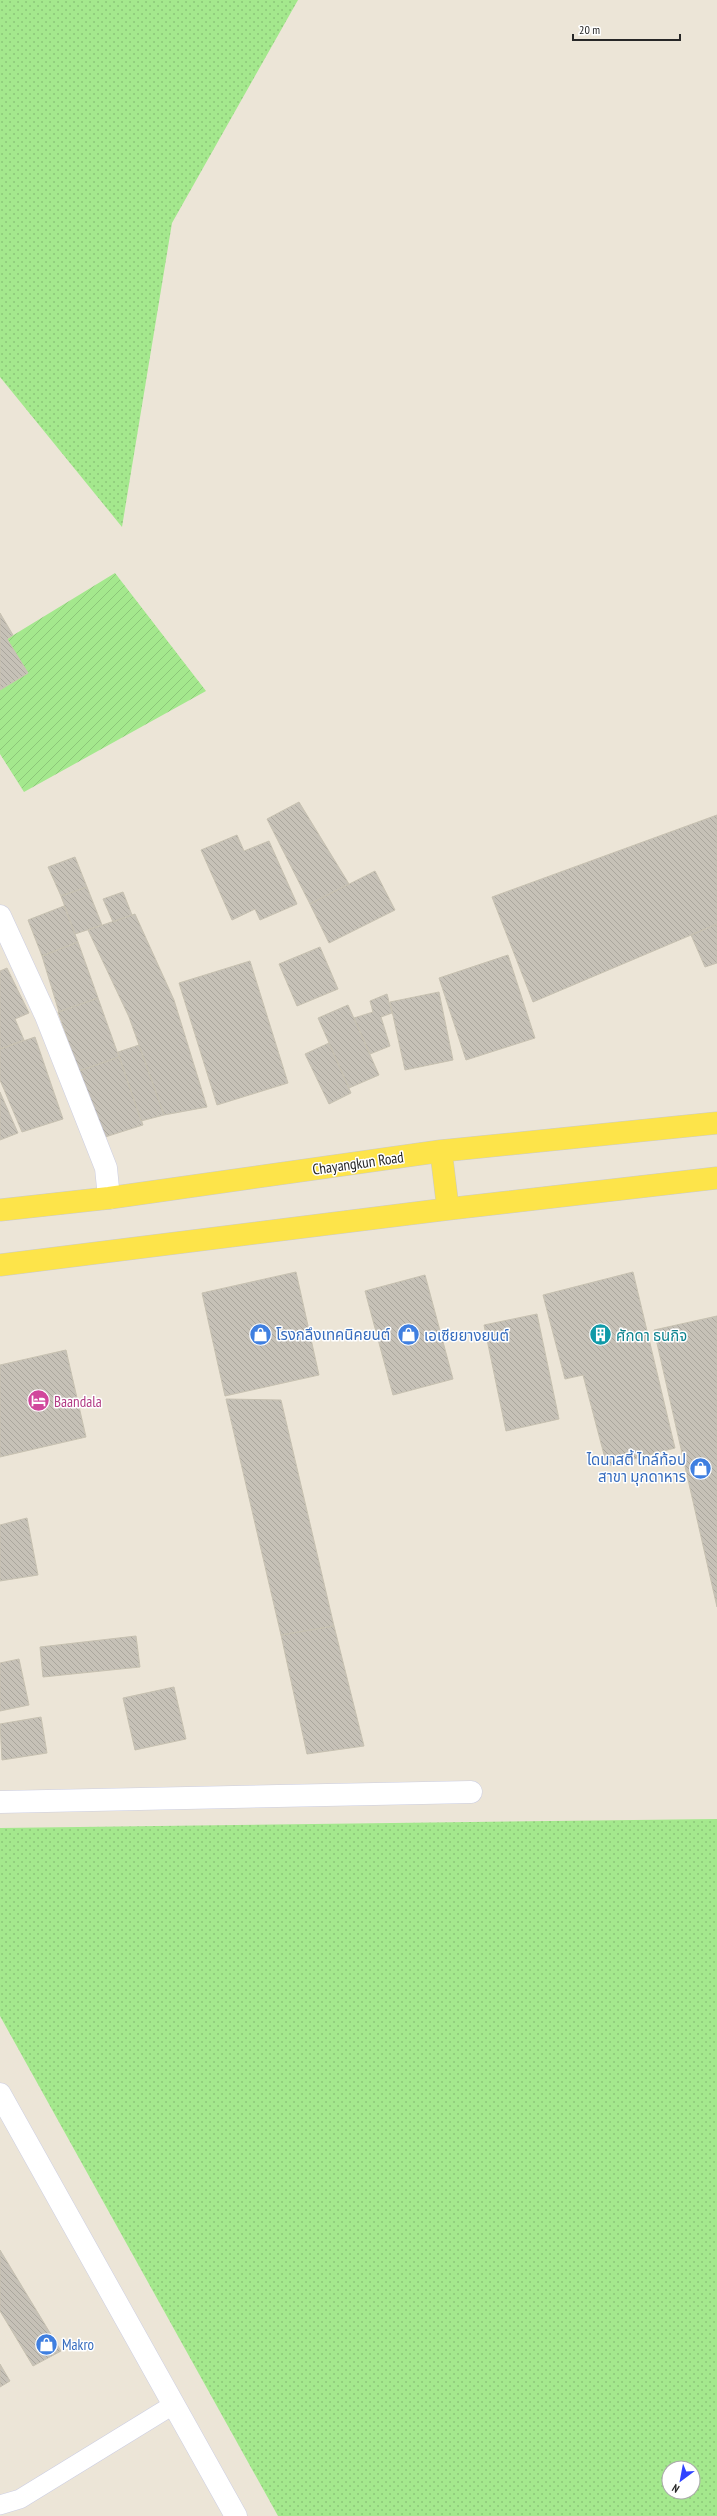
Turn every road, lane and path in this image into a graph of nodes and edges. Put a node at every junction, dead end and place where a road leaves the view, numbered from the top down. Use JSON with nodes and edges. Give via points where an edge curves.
{"nodes":[{"id":1,"x":0,"y":916,"type":"edge"},
{"id":2,"x":717,"y":1123,"type":"edge"},
{"id":3,"x":441,"y":1151,"type":"junction"},
{"id":4,"x":717,"y":1178,"type":"edge"},
{"id":5,"x":109,"y":1198,"type":"junction"},
{"id":6,"x":448,"y":1209,"type":"junction"},
{"id":7,"x":0,"y":1210,"type":"edge"},
{"id":8,"x":0,"y":1265,"type":"edge"},
{"id":9,"x":471,"y":1792,"type":"dead end"},
{"id":10,"x":0,"y":1802,"type":"edge"},
{"id":11,"x":0,"y":2094,"type":"edge"},
{"id":12,"x":173,"y":2405,"type":"junction"},
{"id":13,"x":0,"y":2504,"type":"edge"},
{"id":14,"x":236,"y":2516,"type":"edge"}],
"edges":[{"from":1,"to":5,"type":"street","via":[[46,1016],[106,1168]]},
{"from":2,"to":3,"type":"main road","name":"Chayangkun Road"},
{"from":3,"to":5,"type":"main road","name":"Chayangkun Road"},
{"from":3,"to":6,"type":"main road"},
{"from":4,"to":6,"type":"main road"},
{"from":5,"to":7,"type":"main road","name":"Chayangkun Road"},
{"from":6,"to":8,"type":"main road"},
{"from":9,"to":10,"type":"street"},
{"from":11,"to":12,"type":"street"},
{"from":12,"to":13,"type":"lane","via":[[20,2499]]},
{"from":12,"to":14,"type":"street"}]}
